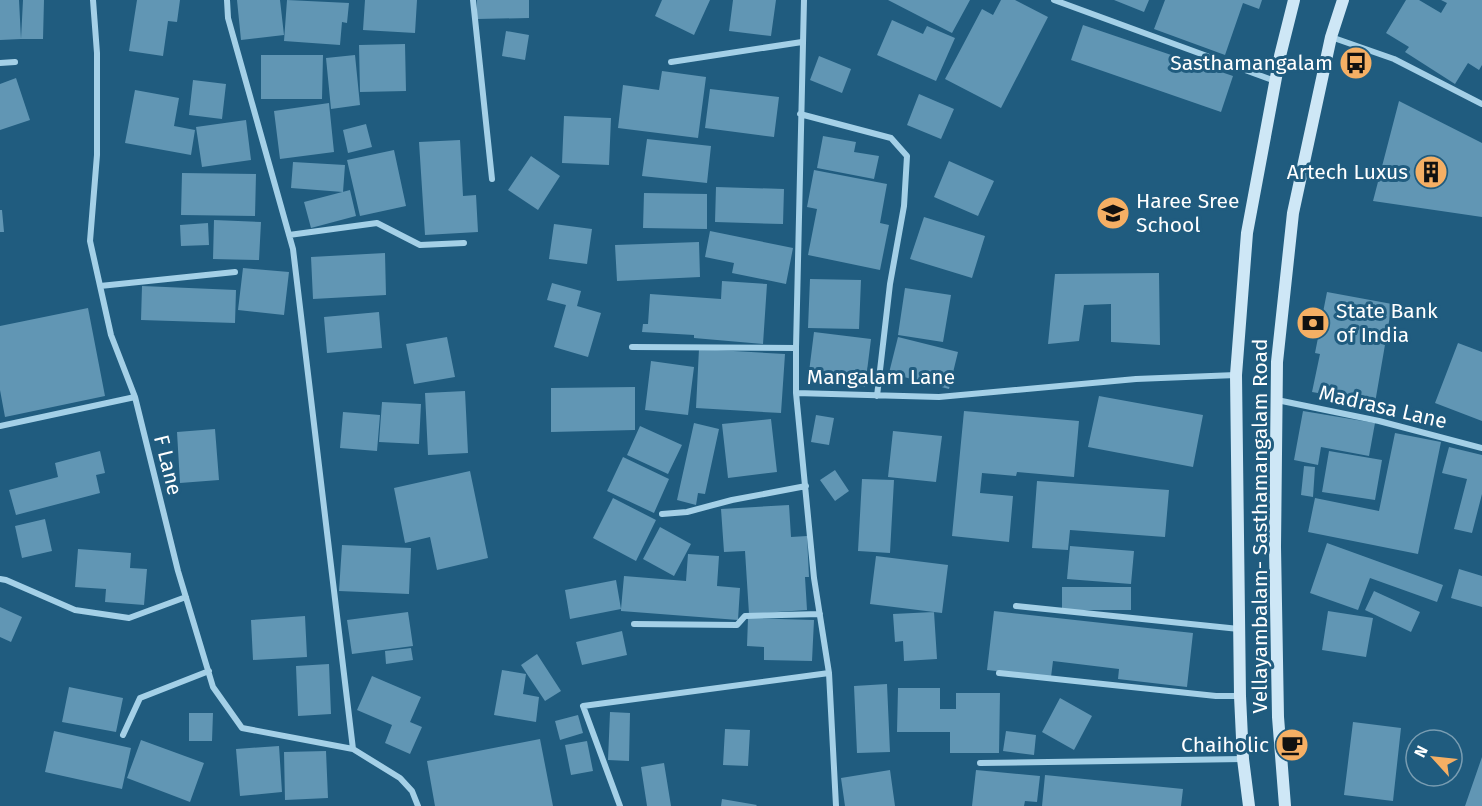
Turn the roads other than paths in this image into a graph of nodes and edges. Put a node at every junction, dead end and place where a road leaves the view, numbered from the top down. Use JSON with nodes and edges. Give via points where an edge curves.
{"nodes":[{"id":1,"x":93,"y":0,"type":"edge"},
{"id":2,"x":227,"y":0,"type":"edge"},
{"id":3,"x":473,"y":0,"type":"edge"},
{"id":4,"x":804,"y":0,"type":"edge"},
{"id":5,"x":1054,"y":0,"type":"edge"},
{"id":6,"x":1294,"y":0,"type":"edge"},
{"id":7,"x":1343,"y":0,"type":"edge"},
{"id":8,"x":1331,"y":37,"type":"junction"},
{"id":9,"x":802,"y":42,"type":"junction"},
{"id":10,"x":15,"y":62,"type":"dead end"},
{"id":11,"x":672,"y":62,"type":"dead end"},
{"id":12,"x":0,"y":63,"type":"edge"},
{"id":13,"x":1276,"y":82,"type":"junction"},
{"id":14,"x":1482,"y":105,"type":"edge"},
{"id":15,"x":800,"y":114,"type":"junction"},
{"id":16,"x":492,"y":179,"type":"dead end"},
{"id":17,"x":289,"y":235,"type":"junction"},
{"id":18,"x":464,"y":243,"type":"dead end"},
{"id":19,"x":235,"y":272,"type":"dead end"},
{"id":20,"x":100,"y":286,"type":"junction"},
{"id":21,"x":632,"y":347,"type":"dead end"},
{"id":22,"x":796,"y":348,"type":"junction"},
{"id":23,"x":1236,"y":375,"type":"junction"},
{"id":24,"x":796,"y":393,"type":"junction"},
{"id":25,"x":877,"y":396,"type":"junction"},
{"id":26,"x":135,"y":397,"type":"junction"},
{"id":27,"x":1277,"y":400,"type":"junction"},
{"id":28,"x":0,"y":426,"type":"edge"},
{"id":29,"x":1482,"y":448,"type":"edge"},
{"id":30,"x":806,"y":486,"type":"junction"},
{"id":31,"x":662,"y":514,"type":"dead end"},
{"id":32,"x":0,"y":579,"type":"edge"},
{"id":33,"x":186,"y":597,"type":"junction"},
{"id":34,"x":1016,"y":606,"type":"dead end"},
{"id":35,"x":820,"y":614,"type":"junction"},
{"id":36,"x":634,"y":624,"type":"dead end"},
{"id":37,"x":1239,"y":629,"type":"junction"},
{"id":38,"x":209,"y":671,"type":"junction"},
{"id":39,"x":829,"y":673,"type":"junction"},
{"id":40,"x":999,"y":674,"type":"dead end"},
{"id":41,"x":1240,"y":696,"type":"junction"},
{"id":42,"x":123,"y":735,"type":"dead end"},
{"id":43,"x":353,"y":749,"type":"junction"},
{"id":44,"x":1242,"y":759,"type":"junction"},
{"id":45,"x":980,"y":763,"type":"dead end"},
{"id":46,"x":418,"y":806,"type":"edge"},
{"id":47,"x":620,"y":806,"type":"edge"},
{"id":48,"x":836,"y":806,"type":"edge"},
{"id":49,"x":1249,"y":806,"type":"edge"},
{"id":50,"x":1285,"y":806,"type":"edge"}],
"edges":[{"from":1,"to":20,"type":"street","name":"F Lane","via":[[97,155],[90,241]]},
{"from":2,"to":17,"type":"street","via":[[228,18]]},
{"from":3,"to":16,"type":"street"},
{"from":4,"to":9,"type":"street"},
{"from":5,"to":13,"type":"street"},
{"from":6,"to":13,"type":"main road","name":"Vellayambalam- Sasthamangalam Road"},
{"from":7,"to":8,"type":"main road","name":"Vellayambalam- Sasthamangalam Road"},
{"from":8,"to":14,"type":"street","via":[[1394,59]]},
{"from":8,"to":27,"type":"main road","name":"Vellayambalam- Sasthamangalam Road","via":[[1293,213],[1277,362]]},
{"from":9,"to":11,"type":"street"},
{"from":9,"to":15,"type":"street"},
{"from":10,"to":12,"type":"street"},
{"from":13,"to":23,"type":"main road","name":"Vellayambalam- Sasthamangalam Road","via":[[1247,233]]},
{"from":15,"to":22,"type":"street"},
{"from":15,"to":25,"type":"street","via":[[891,138],[907,156],[904,206]]},
{"from":17,"to":18,"type":"street","via":[[377,223],[420,245]]},
{"from":17,"to":43,"type":"street"},
{"from":19,"to":20,"type":"street"},
{"from":20,"to":26,"type":"street","name":"F Lane","via":[[111,335]]},
{"from":21,"to":22,"type":"street"},
{"from":22,"to":24,"type":"street"},
{"from":23,"to":25,"type":"street","name":"Mangalam Lane","via":[[1136,379],[939,397]]},
{"from":23,"to":37,"type":"main road","name":"Vellayambalam- Sasthamangalam Road"},
{"from":24,"to":25,"type":"street","name":"Mangalam Lane"},
{"from":24,"to":30,"type":"street","name":"Mangalam Lane"},
{"from":26,"to":28,"type":"street"},
{"from":26,"to":33,"type":"street","name":"F Lane"},
{"from":27,"to":29,"type":"street","name":"Madrasa Lane"},
{"from":27,"to":50,"type":"main road","name":"Vellayambalam- Sasthamangalam Road","via":[[1278,717]]},
{"from":30,"to":31,"type":"street"},
{"from":30,"to":35,"type":"street","name":"Mangalam Lane"},
{"from":32,"to":33,"type":"street","via":[[75,610],[129,618]]},
{"from":33,"to":38,"type":"street","name":"F Lane"},
{"from":34,"to":37,"type":"street"},
{"from":35,"to":36,"type":"street","via":[[745,616],[736,626]]},
{"from":35,"to":39,"type":"street","name":"Mangalam Lane"},
{"from":37,"to":41,"type":"main road","name":"Vellayambalam- Sasthamangalam Road"},
{"from":38,"to":42,"type":"street","via":[[140,698]]},
{"from":38,"to":43,"type":"street","name":"F Lane","via":[[213,687],[242,728]]},
{"from":39,"to":47,"type":"street","via":[[583,706]]},
{"from":39,"to":48,"type":"street","name":"Mangalam Lane"},
{"from":40,"to":41,"type":"street"},
{"from":41,"to":44,"type":"main road","name":"Vellayambalam- Sasthamangalam Road"},
{"from":43,"to":46,"type":"street","name":"F Lane","via":[[399,778],[412,791]]},
{"from":44,"to":45,"type":"street"},
{"from":44,"to":49,"type":"main road","name":"Vellayambalam- Sasthamangalam Road"}]}
